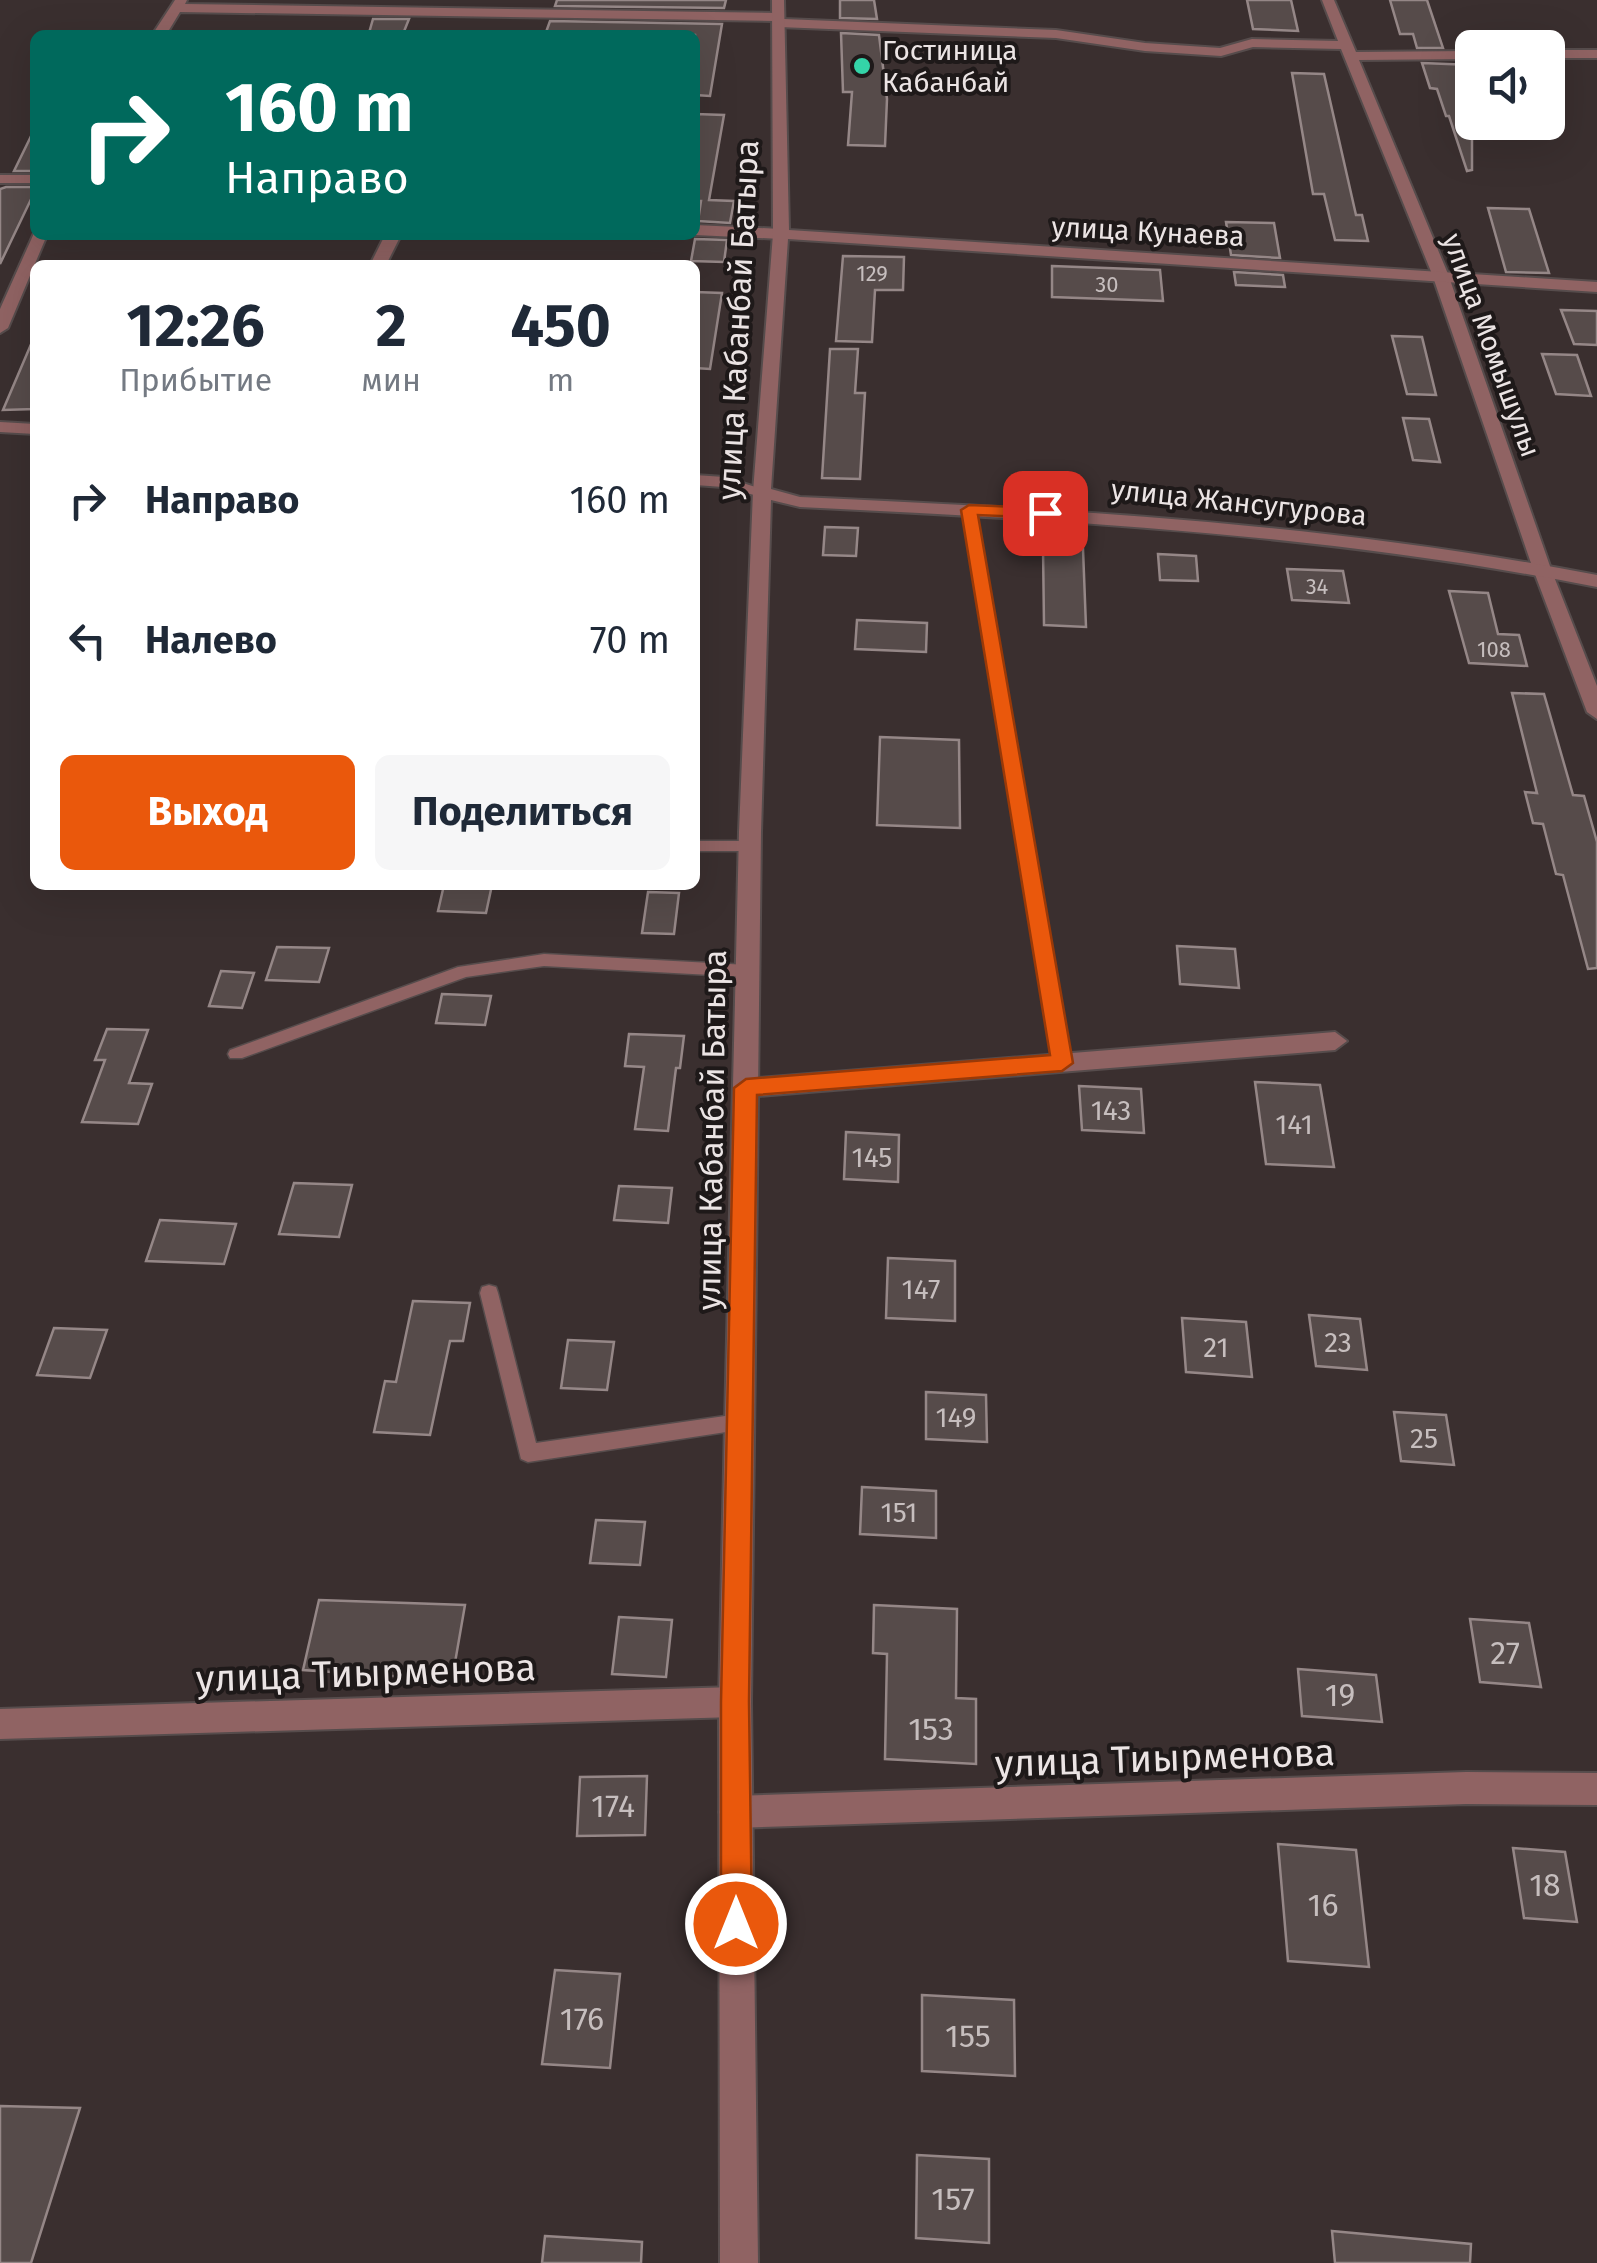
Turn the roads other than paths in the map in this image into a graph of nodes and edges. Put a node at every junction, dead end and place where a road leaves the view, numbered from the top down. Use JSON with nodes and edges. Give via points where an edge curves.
{"nodes":[{"id":1,"x":1328,"y":0,"type":"edge"},
{"id":2,"x":179,"y":4,"type":"edge"},
{"id":3,"x":779,"y":13,"type":"edge"},
{"id":4,"x":162,"y":30,"type":"edge"},
{"id":5,"x":1348,"y":50,"type":"junction"},
{"id":6,"x":1455,"y":54,"type":"edge"},
{"id":7,"x":1565,"y":54,"type":"edge"},
{"id":8,"x":1597,"y":54,"type":"edge"},
{"id":9,"x":30,"y":178,"type":"edge"},
{"id":10,"x":0,"y":179,"type":"edge"},
{"id":11,"x":700,"y":230,"type":"edge"},
{"id":12,"x":781,"y":234,"type":"junction"},
{"id":13,"x":37,"y":240,"type":"edge"},
{"id":14,"x":1440,"y":274,"type":"junction"},
{"id":15,"x":1597,"y":287,"type":"edge"},
{"id":16,"x":0,"y":328,"type":"edge"},
{"id":17,"x":0,"y":427,"type":"edge"},
{"id":18,"x":30,"y":429,"type":"edge"},
{"id":19,"x":700,"y":480,"type":"edge"},
{"id":20,"x":762,"y":492,"type":"junction"},
{"id":21,"x":969,"y":510,"type":"junction"},
{"id":22,"x":1542,"y":569,"type":"junction"},
{"id":23,"x":1597,"y":581,"type":"edge"},
{"id":24,"x":1597,"y":712,"type":"edge"},
{"id":25,"x":700,"y":846,"type":"edge"},
{"id":26,"x":750,"y":846,"type":"junction"},
{"id":27,"x":748,"y":970,"type":"junction"},
{"id":28,"x":1335,"y":1041,"type":"dead end"},
{"id":29,"x":236,"y":1054,"type":"dead end"},
{"id":30,"x":1062,"y":1063,"type":"junction"},
{"id":31,"x":746,"y":1088,"type":"junction"},
{"id":32,"x":489,"y":1293,"type":"dead end"},
{"id":33,"x":740,"y":1422,"type":"junction"},
{"id":34,"x":735,"y":1702,"type":"junction"},
{"id":35,"x":0,"y":1724,"type":"edge"},
{"id":36,"x":1597,"y":1789,"type":"edge"},
{"id":37,"x":735,"y":1812,"type":"junction"},
{"id":38,"x":739,"y":2263,"type":"edge"}],
"edges":[{"from":1,"to":5,"type":"street","name":"улица Момышулы"},
{"from":2,"to":3,"type":"street","via":[[543,19]]},
{"from":2,"to":4,"type":"street"},
{"from":3,"to":5,"type":"street","via":[[1221,52],[1252,43]]},
{"from":3,"to":12,"type":"street","name":"улица Кабанбай Батыра"},
{"from":5,"to":6,"type":"street"},
{"from":5,"to":14,"type":"street","name":"улица Момышулы"},
{"from":7,"to":8,"type":"street"},
{"from":9,"to":10,"type":"street"},
{"from":11,"to":12,"type":"street","name":"улица Кунаева"},
{"from":12,"to":14,"type":"street","name":"улица Кунаева"},
{"from":12,"to":20,"type":"street","name":"улица Кабанбай Батыра"},
{"from":13,"to":16,"type":"street"},
{"from":14,"to":15,"type":"street","name":"улица Кунаева"},
{"from":14,"to":22,"type":"street","name":"улица Момышулы"},
{"from":17,"to":18,"type":"street"},
{"from":19,"to":20,"type":"street","name":"улица Жансугурова"},
{"from":20,"to":21,"type":"street","name":"улица Жансугурова","via":[[800,502]]},
{"from":20,"to":26,"type":"street","name":"улица Кабанбай Батыра"},
{"from":21,"to":22,"type":"street","name":"улица Жансугурова","via":[[1120,516],[1442,550]]},
{"from":21,"to":30,"type":"lane"},
{"from":22,"to":23,"type":"street","name":"улица Жансугурова"},
{"from":22,"to":24,"type":"street","name":"улица Момышулы"},
{"from":25,"to":26,"type":"lane"},
{"from":26,"to":27,"type":"street","name":"улица Кабанбай Батыра"},
{"from":27,"to":29,"type":"lane","via":[[544,960],[464,971]]},
{"from":27,"to":31,"type":"street","name":"улица Кабанбай Батыра"},
{"from":28,"to":30,"type":"street"},
{"from":30,"to":31,"type":"street"},
{"from":31,"to":33,"type":"street","name":"улица Кабанбай Батыра"},
{"from":32,"to":33,"type":"lane","via":[[528,1453]]},
{"from":33,"to":34,"type":"street","name":"улица Кабанбай Батыра"},
{"from":34,"to":35,"type":"street","name":"улица Тиырменова"},
{"from":34,"to":37,"type":"street","name":"улица Кабанбай Батыра"},
{"from":36,"to":37,"type":"street","name":"улица Тиырменова","via":[[1446,1788]]},
{"from":37,"to":38,"type":"street","name":"улица Кабанбай Батыра"}]}
